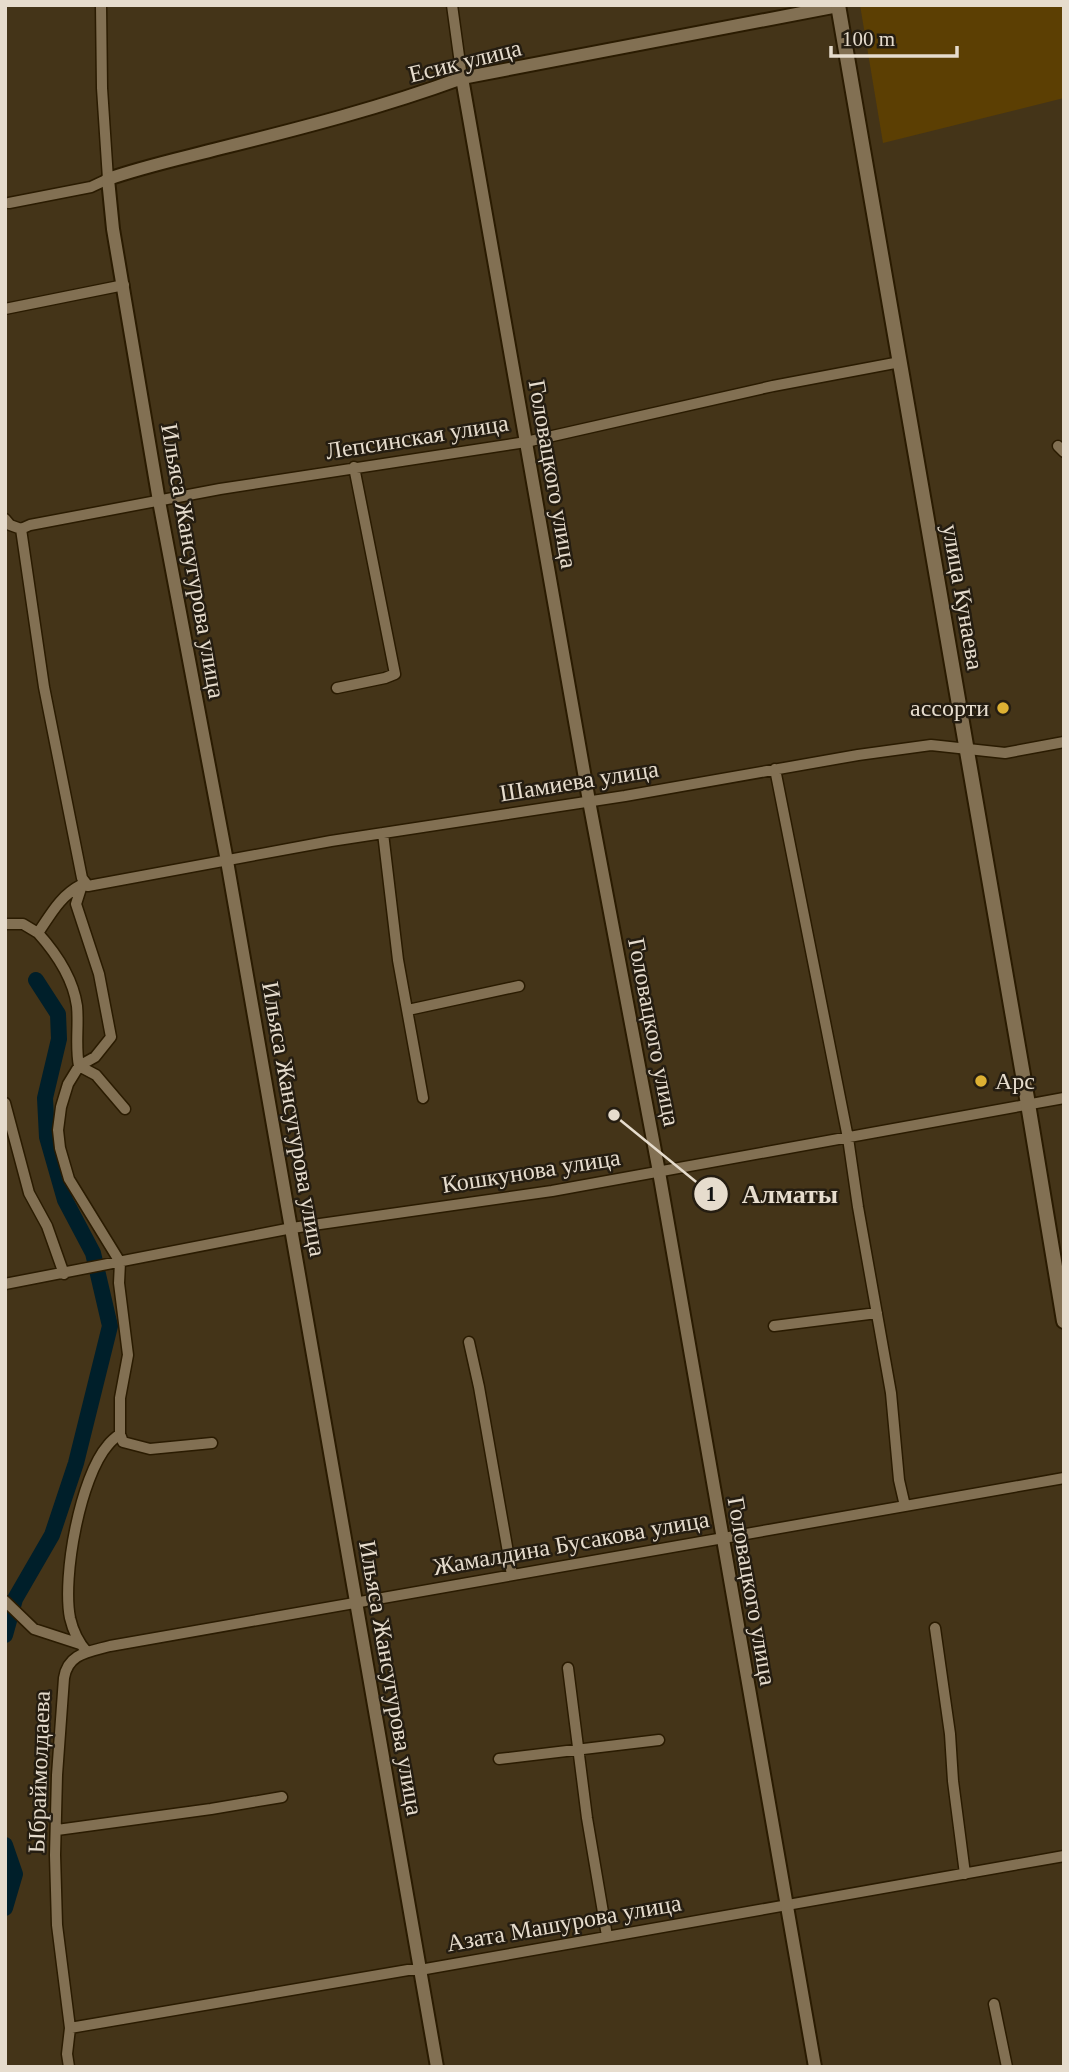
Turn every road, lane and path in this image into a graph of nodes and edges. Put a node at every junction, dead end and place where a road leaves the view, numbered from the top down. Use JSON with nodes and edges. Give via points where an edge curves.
{"nodes":[{"id":1,"x":101,"y":5,"type":"edge"},
{"id":2,"x":452,"y":5,"type":"edge"},
{"id":3,"x":838,"y":6,"type":"edge"},
{"id":4,"x":462,"y":78,"type":"junction"},
{"id":5,"x":108,"y":179,"type":"junction"},
{"id":6,"x":9,"y":203,"type":"dead end"},
{"id":7,"x":124,"y":285,"type":"junction"},
{"id":8,"x":5,"y":309,"type":"edge"},
{"id":9,"x":900,"y":362,"type":"junction"},
{"id":10,"x":526,"y":442,"type":"junction"},
{"id":11,"x":354,"y":467,"type":"junction"},
{"id":12,"x":159,"y":501,"type":"junction"},
{"id":13,"x":5,"y":519,"type":"edge"},
{"id":14,"x":22,"y":530,"type":"junction"},
{"id":15,"x":337,"y":688,"type":"dead end"},
{"id":16,"x":1064,"y":742,"type":"edge"},
{"id":17,"x":966,"y":749,"type":"junction"},
{"id":18,"x":775,"y":769,"type":"junction"},
{"id":19,"x":589,"y":801,"type":"junction"},
{"id":20,"x":383,"y":834,"type":"junction"},
{"id":21,"x":227,"y":861,"type":"junction"},
{"id":22,"x":85,"y":886,"type":"junction"},
{"id":23,"x":5,"y":924,"type":"edge"},
{"id":24,"x":38,"y":933,"type":"junction"},
{"id":25,"x":519,"y":986,"type":"dead end"},
{"id":26,"x":408,"y":1010,"type":"junction"},
{"id":27,"x":79,"y":1066,"type":"junction"},
{"id":28,"x":423,"y":1098,"type":"dead end"},
{"id":29,"x":1064,"y":1098,"type":"edge"},
{"id":30,"x":5,"y":1102,"type":"edge"},
{"id":31,"x":1028,"y":1104,"type":"junction"},
{"id":32,"x":125,"y":1109,"type":"dead end"},
{"id":33,"x":848,"y":1138,"type":"junction"},
{"id":34,"x":659,"y":1172,"type":"junction"},
{"id":35,"x":292,"y":1228,"type":"junction"},
{"id":36,"x":114,"y":1263,"type":"junction"},
{"id":37,"x":64,"y":1274,"type":"junction"},
{"id":38,"x":5,"y":1284,"type":"edge"},
{"id":39,"x":877,"y":1313,"type":"junction"},
{"id":40,"x":1064,"y":1321,"type":"edge"},
{"id":41,"x":774,"y":1325,"type":"dead end"},
{"id":42,"x":469,"y":1342,"type":"dead end"},
{"id":43,"x":120,"y":1434,"type":"junction"},
{"id":44,"x":212,"y":1443,"type":"dead end"},
{"id":45,"x":1064,"y":1478,"type":"edge"},
{"id":46,"x":905,"y":1506,"type":"junction"},
{"id":47,"x":721,"y":1537,"type":"junction"},
{"id":48,"x":512,"y":1575,"type":"junction"},
{"id":49,"x":5,"y":1601,"type":"edge"},
{"id":50,"x":356,"y":1604,"type":"junction"},
{"id":51,"x":935,"y":1628,"type":"dead end"},
{"id":52,"x":80,"y":1644,"type":"junction"},
{"id":53,"x":87,"y":1653,"type":"junction"},
{"id":54,"x":568,"y":1668,"type":"dead end"},
{"id":55,"x":659,"y":1740,"type":"dead end"},
{"id":56,"x":579,"y":1750,"type":"junction"},
{"id":57,"x":499,"y":1759,"type":"dead end"},
{"id":58,"x":282,"y":1797,"type":"dead end"},
{"id":59,"x":57,"y":1830,"type":"junction"},
{"id":60,"x":1064,"y":1856,"type":"edge"},
{"id":61,"x":965,"y":1874,"type":"junction"},
{"id":62,"x":786,"y":1905,"type":"junction"},
{"id":63,"x":607,"y":1936,"type":"junction"},
{"id":64,"x":420,"y":1970,"type":"junction"},
{"id":65,"x":994,"y":2004,"type":"dead end"},
{"id":66,"x":70,"y":2028,"type":"junction"},
{"id":67,"x":69,"y":2067,"type":"edge"},
{"id":68,"x":437,"y":2067,"type":"edge"},
{"id":69,"x":815,"y":2067,"type":"edge"},
{"id":70,"x":1007,"y":2067,"type":"edge"}],
"edges":[{"from":1,"to":5,"type":"street"},
{"from":2,"to":4,"type":"street","name":"Головацкого улица"},
{"from":3,"to":4,"type":"street","name":"Есик улица"},
{"from":3,"to":9,"type":"main road","name":"улица Кунаева"},
{"from":4,"to":5,"type":"street","name":"Есик улица","via":[[339,117]]},
{"from":4,"to":10,"type":"street","name":"Головацкого улица"},
{"from":5,"to":6,"type":"street","via":[[91,187]]},
{"from":5,"to":7,"type":"street","name":"Ильяса Жансугурова улица"},
{"from":7,"to":8,"type":"street"},
{"from":7,"to":12,"type":"street","name":"Ильяса Жансугурова улица"},
{"from":9,"to":10,"type":"street","name":"Лепсинская улица"},
{"from":9,"to":17,"type":"main road","name":"улица Кунаева"},
{"from":10,"to":11,"type":"street","name":"Лепсинская улица"},
{"from":10,"to":19,"type":"street","name":"Головацкого улица"},
{"from":11,"to":12,"type":"street","name":"Лепсинская улица"},
{"from":11,"to":15,"type":"street","via":[[395,674]]},
{"from":12,"to":14,"type":"street","name":"Лепсинская улица"},
{"from":12,"to":21,"type":"street","name":"Ильяса Жансугурова улица"},
{"from":13,"to":14,"type":"street"},
{"from":14,"to":22,"type":"street","via":[[55,748]]},
{"from":16,"to":17,"type":"street","name":"Шамиева улица","via":[[1005,753]]},
{"from":17,"to":18,"type":"street","name":"Шамиева улица","via":[[913,747]]},
{"from":17,"to":31,"type":"main road","name":"улица Кунаева"},
{"from":18,"to":19,"type":"street","name":"Шамиева улица"},
{"from":18,"to":33,"type":"street"},
{"from":19,"to":20,"type":"street","name":"Шамиева улица"},
{"from":19,"to":34,"type":"street","name":"Головацкого улица"},
{"from":20,"to":21,"type":"street","name":"Шамиева улица"},
{"from":20,"to":26,"type":"street"},
{"from":21,"to":22,"type":"street","name":"Шамиева улица"},
{"from":21,"to":35,"type":"street","name":"Ильяса Жансугурова улица"},
{"from":22,"to":24,"type":"street","via":[[69,892]]},
{"from":22,"to":27,"type":"street","via":[[76,904],[99,974],[111,1037],[95,1057]]},
{"from":23,"to":24,"type":"street","via":[[23,924]]},
{"from":24,"to":27,"type":"street","via":[[57,954],[77,1005]]},
{"from":25,"to":26,"type":"street"},
{"from":26,"to":28,"type":"street"},
{"from":27,"to":32,"type":"street","via":[[96,1075]]},
{"from":27,"to":36,"type":"street","via":[[61,1107],[60,1148],[69,1179]]},
{"from":29,"to":31,"type":"street","name":"Кошкунова улица"},
{"from":30,"to":37,"type":"street","via":[[29,1192]]},
{"from":31,"to":33,"type":"street","name":"Кошкунова улица"},
{"from":31,"to":40,"type":"main road","name":"улица Кунаева"},
{"from":33,"to":34,"type":"street","name":"Кошкунова улица"},
{"from":33,"to":39,"type":"street"},
{"from":34,"to":35,"type":"street","name":"Кошкунова улица"},
{"from":34,"to":47,"type":"street","name":"Головацкого улица"},
{"from":35,"to":36,"type":"street","name":"Кошкунова улица"},
{"from":35,"to":50,"type":"street","name":"Ильяса Жансугурова улица"},
{"from":36,"to":37,"type":"street","name":"Кошкунова улица"},
{"from":36,"to":43,"type":"street","via":[[128,1355],[120,1398]]},
{"from":37,"to":38,"type":"street","name":"Кошкунова улица"},
{"from":39,"to":41,"type":"street"},
{"from":39,"to":46,"type":"street"},
{"from":42,"to":48,"type":"street"},
{"from":43,"to":44,"type":"street","via":[[123,1442],[150,1449]]},
{"from":43,"to":52,"type":"street","via":[[107,1446],[84,1491],[67,1572],[71,1619]]},
{"from":45,"to":46,"type":"street","name":"Жамалдина Бусакова улица"},
{"from":46,"to":47,"type":"street","name":"Жамалдина Бусакова улица"},
{"from":47,"to":48,"type":"street","name":"Жамалдина Бусакова улица"},
{"from":47,"to":62,"type":"street","name":"Головацкого улица"},
{"from":48,"to":50,"type":"street","name":"Жамалдина Бусакова улица"},
{"from":49,"to":52,"type":"street","via":[[34,1629]]},
{"from":50,"to":53,"type":"street","name":"Жамалдина Бусакова улица"},
{"from":50,"to":64,"type":"street","name":"Ильяса Жансугурова улица"},
{"from":51,"to":61,"type":"street"},
{"from":52,"to":53,"type":"street"},
{"from":53,"to":59,"type":"street","name":"Ыбраймолдаева","via":[[71,1660],[65,1670]]},
{"from":54,"to":56,"type":"street"},
{"from":55,"to":56,"type":"street"},
{"from":56,"to":57,"type":"street"},
{"from":56,"to":63,"type":"street"},
{"from":58,"to":59,"type":"street"},
{"from":59,"to":66,"type":"street","name":"Ыбраймолдаева","via":[[57,1925]]},
{"from":60,"to":61,"type":"street","name":"Азата Машурова улица"},
{"from":61,"to":62,"type":"street","name":"Азата Машурова улица"},
{"from":62,"to":63,"type":"street","name":"Азата Машурова улица"},
{"from":62,"to":69,"type":"street","name":"Головацкого улица"},
{"from":63,"to":64,"type":"street","name":"Азата Машурова улица"},
{"from":64,"to":66,"type":"street","name":"Азата Машурова улица"},
{"from":64,"to":68,"type":"street","name":"Ильяса Жансугурова улица"},
{"from":65,"to":70,"type":"street"},
{"from":66,"to":67,"type":"street","name":"Ыбраймолдаева"}]}
